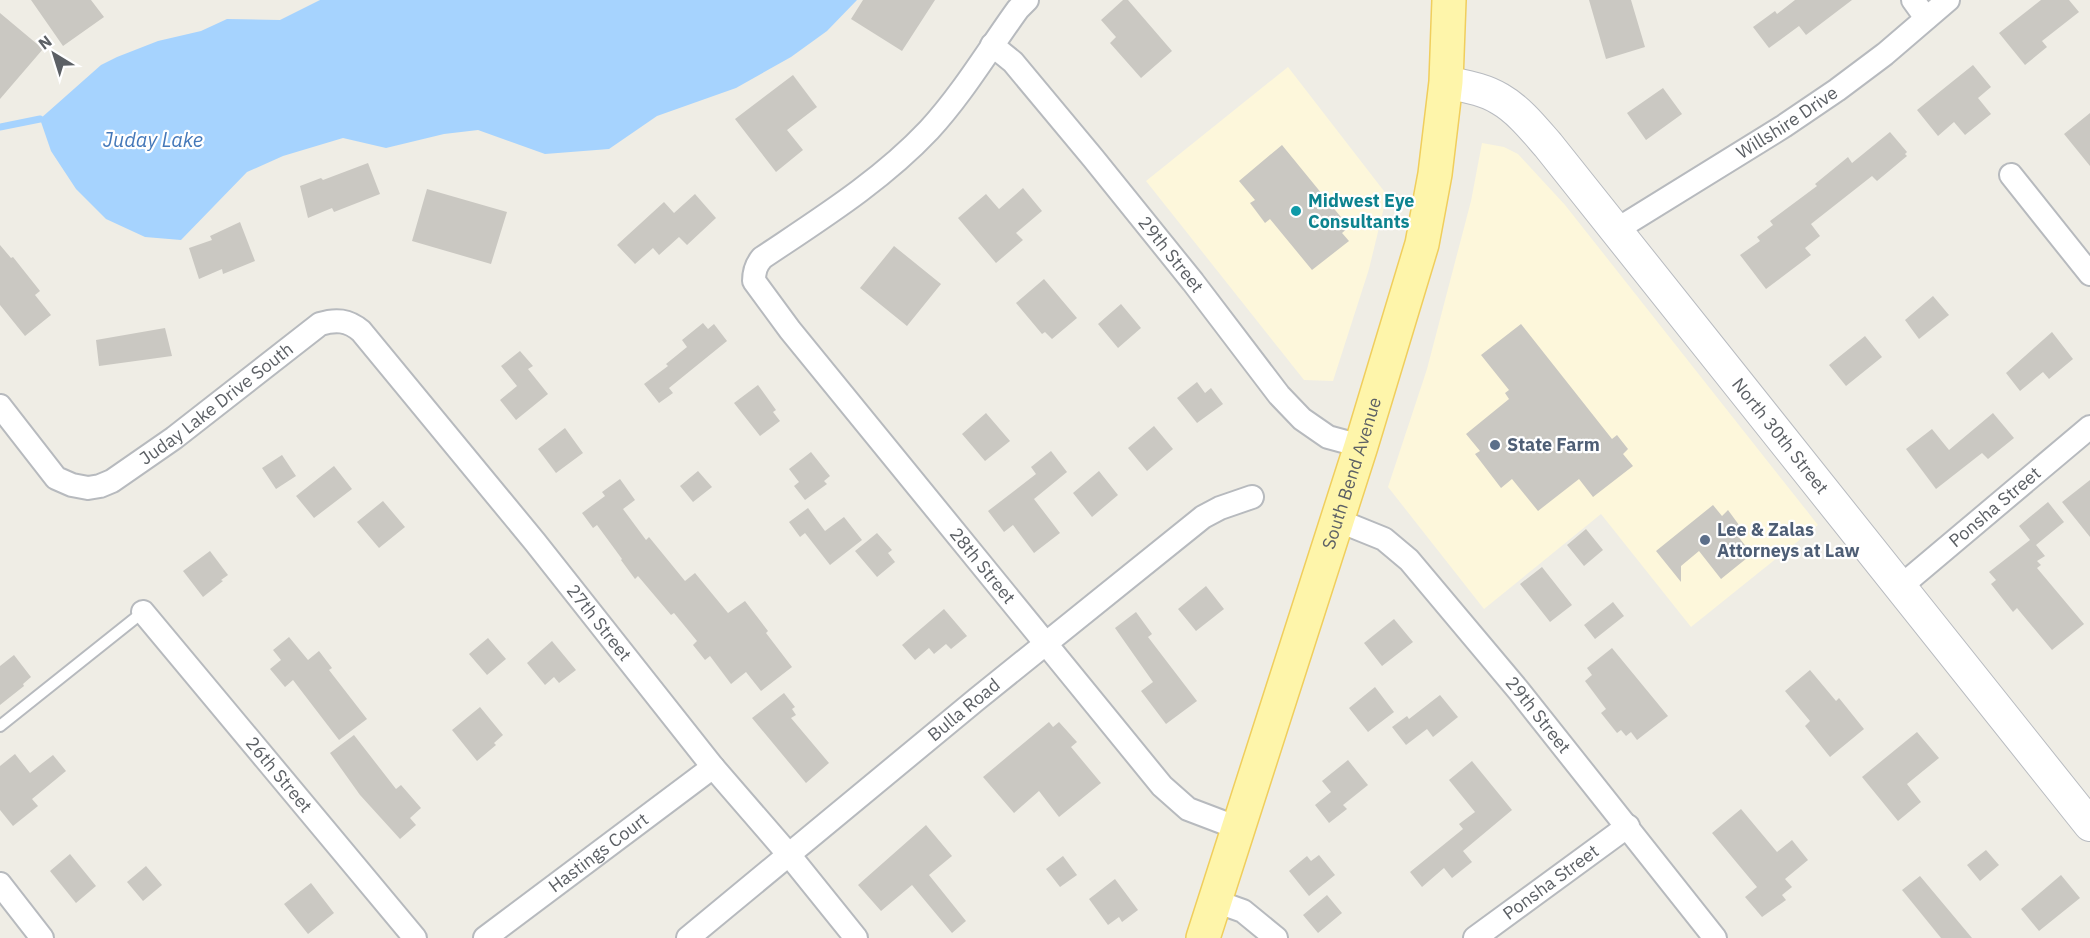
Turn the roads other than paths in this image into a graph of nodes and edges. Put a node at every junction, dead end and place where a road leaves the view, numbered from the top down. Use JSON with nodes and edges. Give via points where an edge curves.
{"nodes":[{"id":1,"x":1027,"y":0,"type":"edge"},
{"id":2,"x":1449,"y":0,"type":"edge"},
{"id":3,"x":1913,"y":0,"type":"edge"},
{"id":4,"x":1948,"y":0,"type":"edge"},
{"id":5,"x":1926,"y":18,"type":"junction"},
{"id":6,"x":992,"y":45,"type":"junction"},
{"id":7,"x":1446,"y":82,"type":"junction"},
{"id":8,"x":2011,"y":175,"type":"dead end"},
{"id":9,"x":1616,"y":230,"type":"junction"},
{"id":10,"x":2090,"y":274,"type":"edge"},
{"id":11,"x":333,"y":320,"type":"joint"},
{"id":12,"x":0,"y":406,"type":"edge"},
{"id":13,"x":2090,"y":427,"type":"edge"},
{"id":14,"x":1361,"y":446,"type":"junction"},
{"id":15,"x":1252,"y":497,"type":"dead end"},
{"id":16,"x":1337,"y":520,"type":"junction"},
{"id":17,"x":1899,"y":587,"type":"junction"},
{"id":18,"x":142,"y":612,"type":"joint"},
{"id":19,"x":1047,"y":643,"type":"junction"},
{"id":20,"x":0,"y":726,"type":"edge"},
{"id":21,"x":713,"y":767,"type":"junction"},
{"id":22,"x":2090,"y":825,"type":"edge"},
{"id":23,"x":1628,"y":826,"type":"junction"},
{"id":24,"x":1238,"y":828,"type":"junction"},
{"id":25,"x":790,"y":856,"type":"junction"},
{"id":26,"x":0,"y":884,"type":"edge"},
{"id":27,"x":1215,"y":901,"type":"junction"},
{"id":28,"x":42,"y":938,"type":"edge"},
{"id":29,"x":415,"y":938,"type":"edge"},
{"id":30,"x":484,"y":938,"type":"edge"},
{"id":31,"x":688,"y":938,"type":"edge"},
{"id":32,"x":856,"y":938,"type":"edge"},
{"id":33,"x":1203,"y":938,"type":"edge"},
{"id":34,"x":1276,"y":938,"type":"edge"},
{"id":35,"x":1475,"y":938,"type":"edge"},
{"id":36,"x":1715,"y":938,"type":"edge"}],
"edges":[{"from":1,"to":6,"type":"street"},
{"from":2,"to":7,"type":"main road","name":"South Bend Avenue"},
{"from":3,"to":5,"type":"street"},
{"from":4,"to":5,"type":"street","name":"Willshire Drive"},
{"from":5,"to":9,"type":"street","name":"Willshire Drive","via":[[1837,90]]},
{"from":6,"to":14,"type":"street","name":"29th Street","via":[[1013,62],[1093,158],[1279,395],[1302,419],[1328,437]]},
{"from":6,"to":19,"type":"street","name":"28th Street","via":[[930,128],[905,154],[762,258],[754,281]]},
{"from":7,"to":9,"type":"street","name":"North 30th Street","via":[[1501,99],[1526,120]]},
{"from":7,"to":14,"type":"main road","name":"South Bend Avenue","via":[[1422,244]]},
{"from":8,"to":10,"type":"street"},
{"from":9,"to":17,"type":"street","name":"North 30th Street"},
{"from":11,"to":12,"type":"street","name":"Juday Lake Drive South","via":[[320,324],[174,438],[112,482],[100,486],[88,488],[56,478]]},
{"from":11,"to":21,"type":"street","name":"27th Street","via":[[361,331],[563,576]]},
{"from":13,"to":17,"type":"street","name":"Ponsha Street"},
{"from":14,"to":16,"type":"main road","name":"South Bend Avenue"},
{"from":15,"to":19,"type":"street","name":"Bulla Road","via":[[1203,517]]},
{"from":16,"to":23,"type":"street","name":"29th Street","via":[[1384,538],[1409,560]]},
{"from":16,"to":24,"type":"main road","name":"South Bend Avenue"},
{"from":17,"to":22,"type":"street","name":"North 30th Street"},
{"from":18,"to":20,"type":"lane"},
{"from":18,"to":29,"type":"street","name":"26th Street"},
{"from":19,"to":24,"type":"street","name":"28th Street","via":[[1162,786],[1188,809]]},
{"from":19,"to":25,"type":"street","name":"Bulla Road"},
{"from":21,"to":25,"type":"street","name":"27th Street"},
{"from":21,"to":30,"type":"street","name":"Hastings Court"},
{"from":23,"to":35,"type":"street","name":"Ponsha Street"},
{"from":23,"to":36,"type":"street","name":"29th Street"},
{"from":24,"to":27,"type":"main road","name":"South Bend Avenue"},
{"from":25,"to":31,"type":"street","name":"Bulla Road"},
{"from":25,"to":32,"type":"street","name":"27th Street"},
{"from":26,"to":28,"type":"street"},
{"from":27,"to":33,"type":"main road","name":"South Bend Avenue"},
{"from":27,"to":34,"type":"street","via":[[1243,911]]}]}
